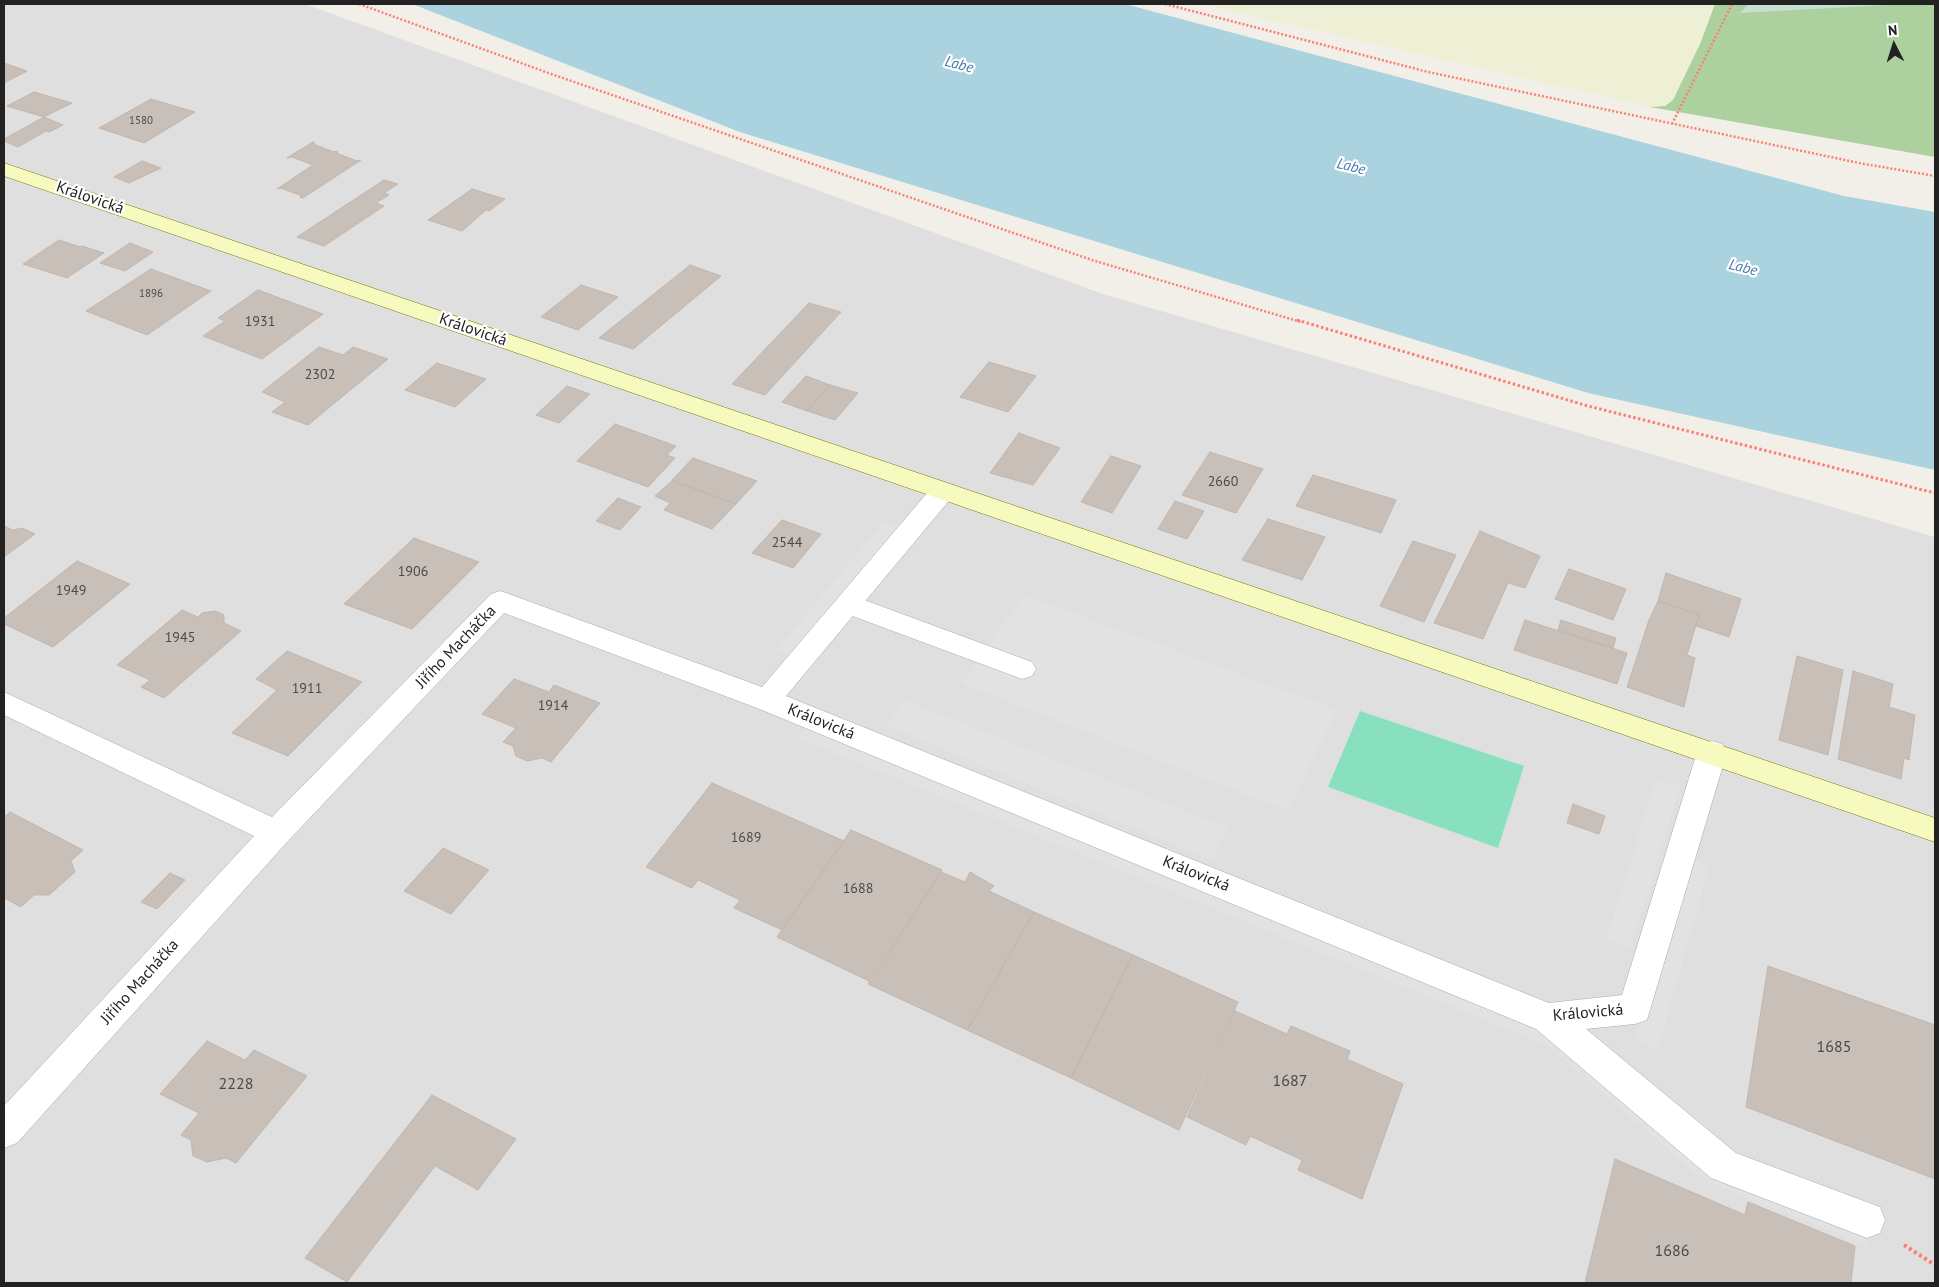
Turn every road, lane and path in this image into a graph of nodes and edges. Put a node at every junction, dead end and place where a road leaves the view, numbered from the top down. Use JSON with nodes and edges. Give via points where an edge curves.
{"nodes":[{"id":1,"x":359,"y":4,"type":"edge"},
{"id":2,"x":1165,"y":4,"type":"edge"},
{"id":3,"x":1732,"y":4,"type":"edge"},
{"id":4,"x":1672,"y":124,"type":"junction"},
{"id":5,"x":4,"y":169,"type":"edge"},
{"id":6,"x":1935,"y":176,"type":"edge"},
{"id":7,"x":943,"y":491,"type":"junction"},
{"id":8,"x":1935,"y":493,"type":"edge"},
{"id":9,"x":848,"y":604,"type":"junction"},
{"id":10,"x":1022,"y":669,"type":"dead end"},
{"id":11,"x":767,"y":700,"type":"junction"},
{"id":12,"x":4,"y":703,"type":"edge"},
{"id":13,"x":1712,"y":752,"type":"junction"},
{"id":14,"x":1935,"y":830,"type":"edge"},
{"id":15,"x":276,"y":833,"type":"junction"},
{"id":16,"x":1548,"y":1018,"type":"junction"},
{"id":17,"x":4,"y":1131,"type":"edge"},
{"id":18,"x":1867,"y":1220,"type":"dead end"}],
"edges":[{"from":1,"to":8,"type":"path","via":[[554,75],[1092,260],[1588,406]]},
{"from":2,"to":4,"type":"path","via":[[1428,72]]},
{"from":3,"to":4,"type":"path"},
{"from":4,"to":6,"type":"path"},
{"from":5,"to":7,"type":"main road","name":"Královická"},
{"from":7,"to":9,"type":"street","name":"Královická"},
{"from":7,"to":13,"type":"main road","name":"Královická"},
{"from":9,"to":10,"type":"street"},
{"from":9,"to":11,"type":"street","name":"Královická"},
{"from":11,"to":15,"type":"street","name":"Jiřího Macháčka","via":[[500,601]]},
{"from":11,"to":16,"type":"street","name":"Královická"},
{"from":12,"to":15,"type":"street"},
{"from":13,"to":14,"type":"main road","name":"Královická"},
{"from":13,"to":16,"type":"street","name":"Královická","via":[[1635,1009]]},
{"from":15,"to":17,"type":"street","name":"Jiřího Macháčka"},
{"from":16,"to":18,"type":"street","via":[[1724,1166]]}]}
